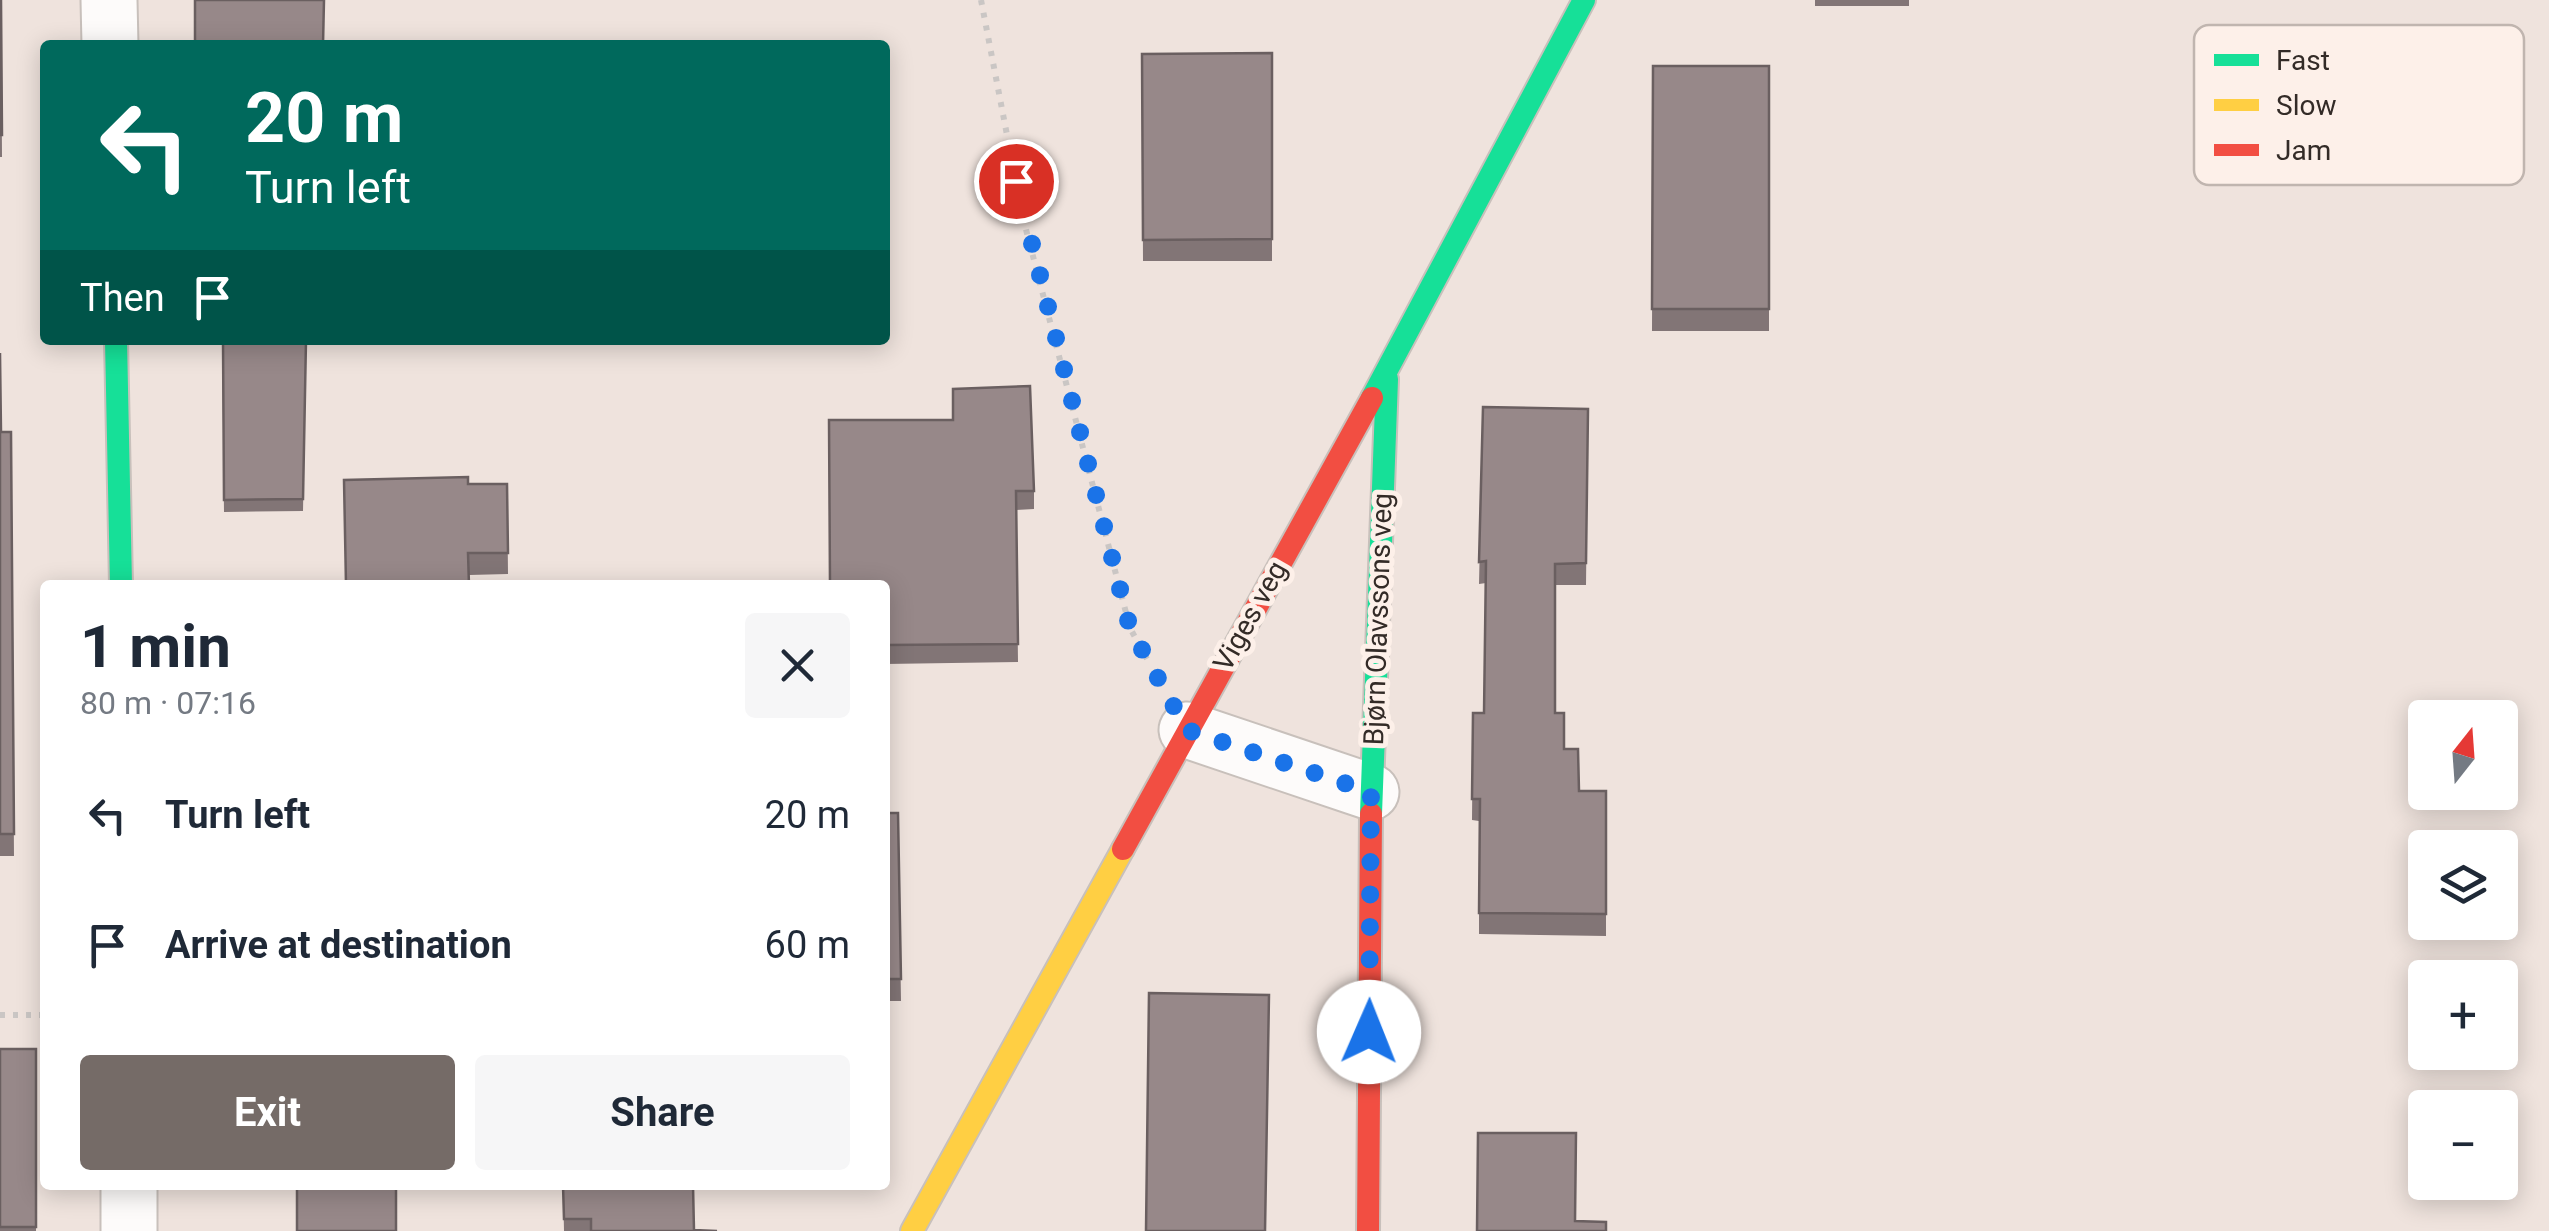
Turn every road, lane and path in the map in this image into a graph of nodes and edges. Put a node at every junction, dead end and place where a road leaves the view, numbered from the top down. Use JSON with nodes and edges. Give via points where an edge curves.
{"nodes":[{"id":1,"x":109,"y":0,"type":"edge"},
{"id":2,"x":980,"y":0,"type":"edge"},
{"id":3,"x":1584,"y":0,"type":"edge"},
{"id":4,"x":110,"y":40,"type":"edge"},
{"id":5,"x":116,"y":345,"type":"edge"},
{"id":6,"x":1388,"y":368,"type":"junction"},
{"id":7,"x":120,"y":580,"type":"edge"},
{"id":8,"x":1187,"y":730,"type":"junction"},
{"id":9,"x":1371,"y":792,"type":"junction"},
{"id":10,"x":40,"y":1014,"type":"edge"},
{"id":11,"x":0,"y":1016,"type":"edge"},
{"id":12,"x":129,"y":1190,"type":"edge"},
{"id":13,"x":130,"y":1231,"type":"edge"},
{"id":14,"x":912,"y":1231,"type":"edge"},
{"id":15,"x":1368,"y":1231,"type":"edge"}],
"edges":[{"from":1,"to":4,"type":"street"},
{"from":2,"to":8,"type":"path","via":[[1023,218],[1130,628]]},
{"from":3,"to":6,"type":"street","name":"Viges veg"},
{"from":5,"to":7,"type":"street"},
{"from":6,"to":8,"type":"street","name":"Viges veg"},
{"from":6,"to":9,"type":"street","name":"Bjørn Olavssons veg"},
{"from":8,"to":9,"type":"street"},
{"from":8,"to":14,"type":"street","name":"Viges veg"},
{"from":9,"to":15,"type":"street","name":"Bjørn Olavssons veg"},
{"from":10,"to":11,"type":"path"},
{"from":12,"to":13,"type":"street"}]}
